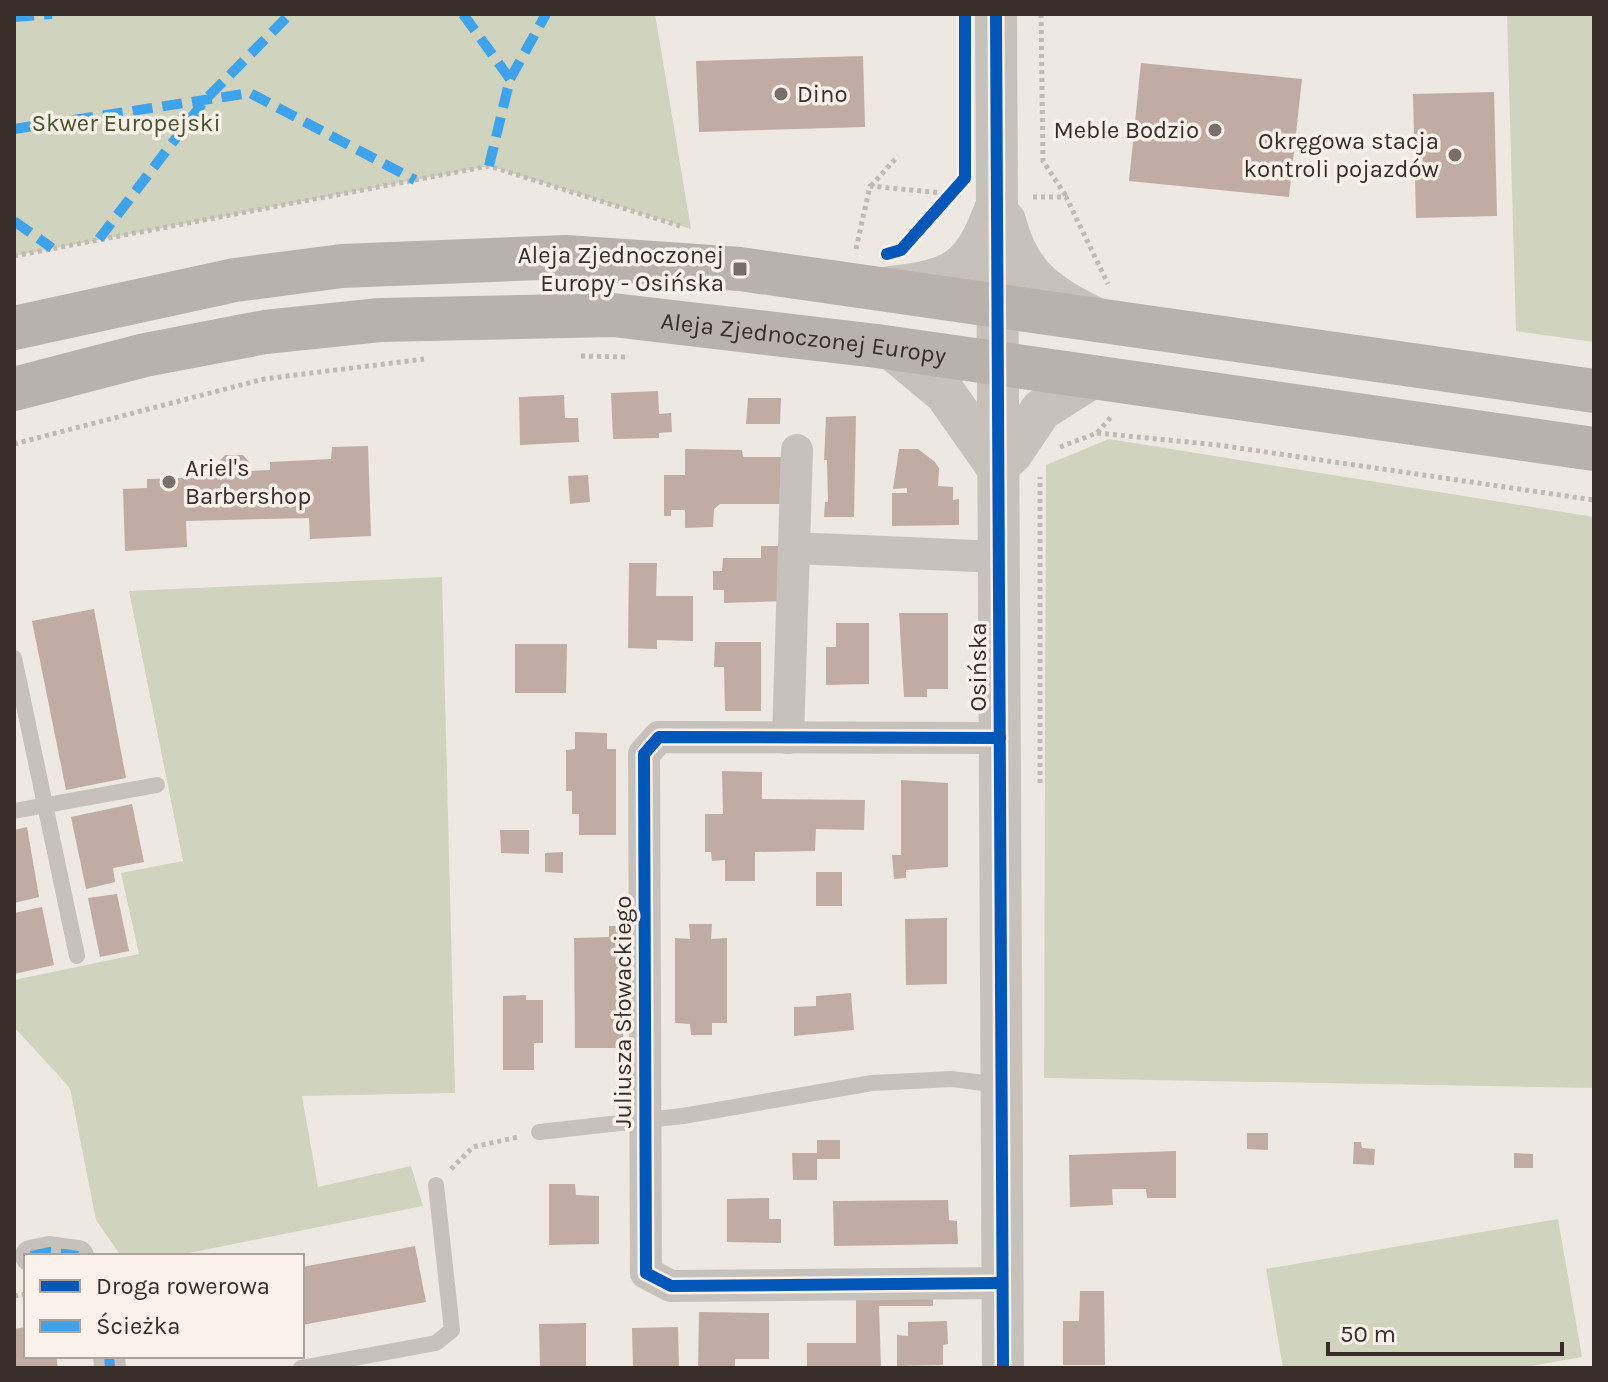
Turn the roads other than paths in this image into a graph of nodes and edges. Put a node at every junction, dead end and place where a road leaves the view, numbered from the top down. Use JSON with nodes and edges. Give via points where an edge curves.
{"nodes":[{"id":1,"x":996,"y":14,"type":"edge"},
{"id":2,"x":999,"y":198,"type":"junction"},
{"id":3,"x":878,"y":270,"type":"junction"},
{"id":4,"x":999,"y":305,"type":"junction"},
{"id":5,"x":1106,"y":307,"type":"junction"},
{"id":6,"x":14,"y":328,"type":"edge"},
{"id":7,"x":892,"y":349,"type":"junction"},
{"id":8,"x":997,"y":363,"type":"junction"},
{"id":9,"x":1093,"y":377,"type":"junction"},
{"id":10,"x":14,"y":389,"type":"edge"},
{"id":11,"x":1594,"y":391,"type":"edge"},
{"id":12,"x":1594,"y":449,"type":"edge"},
{"id":13,"x":797,"y":450,"type":"dead end"},
{"id":14,"x":997,"y":467,"type":"junction"},
{"id":15,"x":794,"y":548,"type":"junction"},
{"id":16,"x":999,"y":557,"type":"junction"},
{"id":17,"x":14,"y":658,"type":"edge"},
{"id":18,"x":788,"y":738,"type":"junction"},
{"id":19,"x":1000,"y":738,"type":"junction"},
{"id":20,"x":157,"y":785,"type":"dead end"},
{"id":21,"x":45,"y":805,"type":"junction"},
{"id":22,"x":14,"y":811,"type":"edge"},
{"id":23,"x":77,"y":956,"type":"dead end"},
{"id":24,"x":1002,"y":1085,"type":"junction"},
{"id":25,"x":645,"y":1118,"type":"junction"},
{"id":26,"x":539,"y":1132,"type":"road end"},
{"id":27,"x":436,"y":1185,"type":"road end"},
{"id":28,"x":39,"y":1254,"type":"edge"},
{"id":29,"x":64,"y":1254,"type":"edge"},
{"id":30,"x":1002,"y":1283,"type":"junction"},
{"id":31,"x":301,"y":1368,"type":"edge"},
{"id":32,"x":1003,"y":1368,"type":"edge"}],
"edges":[{"from":1,"to":2,"type":"street","name":"Osińska"},
{"from":2,"to":3,"type":"street","via":[[985,236],[962,267],[936,282]]},
{"from":2,"to":4,"type":"street","name":"Osińska"},
{"from":2,"to":5,"type":"street","via":[[1014,255],[1053,297]]},
{"from":3,"to":4,"type":"main road"},
{"from":3,"to":6,"type":"main road","via":[[740,269],[598,259],[342,266],[235,280]]},
{"from":4,"to":5,"type":"main road"},
{"from":4,"to":8,"type":"street","name":"Osińska"},
{"from":5,"to":11,"type":"main road"},
{"from":7,"to":8,"type":"main road","name":"Aleja Zjednoczonej Europy"},
{"from":7,"to":10,"type":"main road","name":"Aleja Zjednoczonej Europy","via":[[613,315],[380,320],[265,332]]},
{"from":7,"to":14,"type":"street","via":[[945,393]]},
{"from":8,"to":9,"type":"main road","name":"Aleja Zjednoczonej Europy"},
{"from":8,"to":14,"type":"street","name":"Osińska"},
{"from":9,"to":12,"type":"main road","name":"Aleja Zjednoczonej Europy"},
{"from":9,"to":14,"type":"street","via":[[1041,410]]},
{"from":13,"to":15,"type":"street"},
{"from":14,"to":16,"type":"street","name":"Osińska"},
{"from":15,"to":16,"type":"street"},
{"from":15,"to":18,"type":"street"},
{"from":16,"to":19,"type":"street","name":"Osińska"},
{"from":17,"to":21,"type":"lane"},
{"from":18,"to":19,"type":"street","name":"Juliusza Słowackiego"},
{"from":18,"to":25,"type":"street","name":"Juliusza Słowackiego","via":[[659,737],[644,754]]},
{"from":19,"to":24,"type":"street","name":"Osińska"},
{"from":20,"to":21,"type":"lane"},
{"from":21,"to":22,"type":"lane"},
{"from":21,"to":23,"type":"lane"},
{"from":24,"to":25,"type":"lane","via":[[952,1079],[872,1083],[783,1101]]},
{"from":24,"to":30,"type":"street","name":"Osińska"},
{"from":25,"to":26,"type":"lane"},
{"from":25,"to":30,"type":"street","name":"Juliusza Słowackiego","via":[[646,1273],[671,1286]]},
{"from":27,"to":31,"type":"lane","via":[[452,1330],[436,1343]]},
{"from":28,"to":29,"type":"street"},
{"from":30,"to":32,"type":"street","name":"Osińska"}]}
